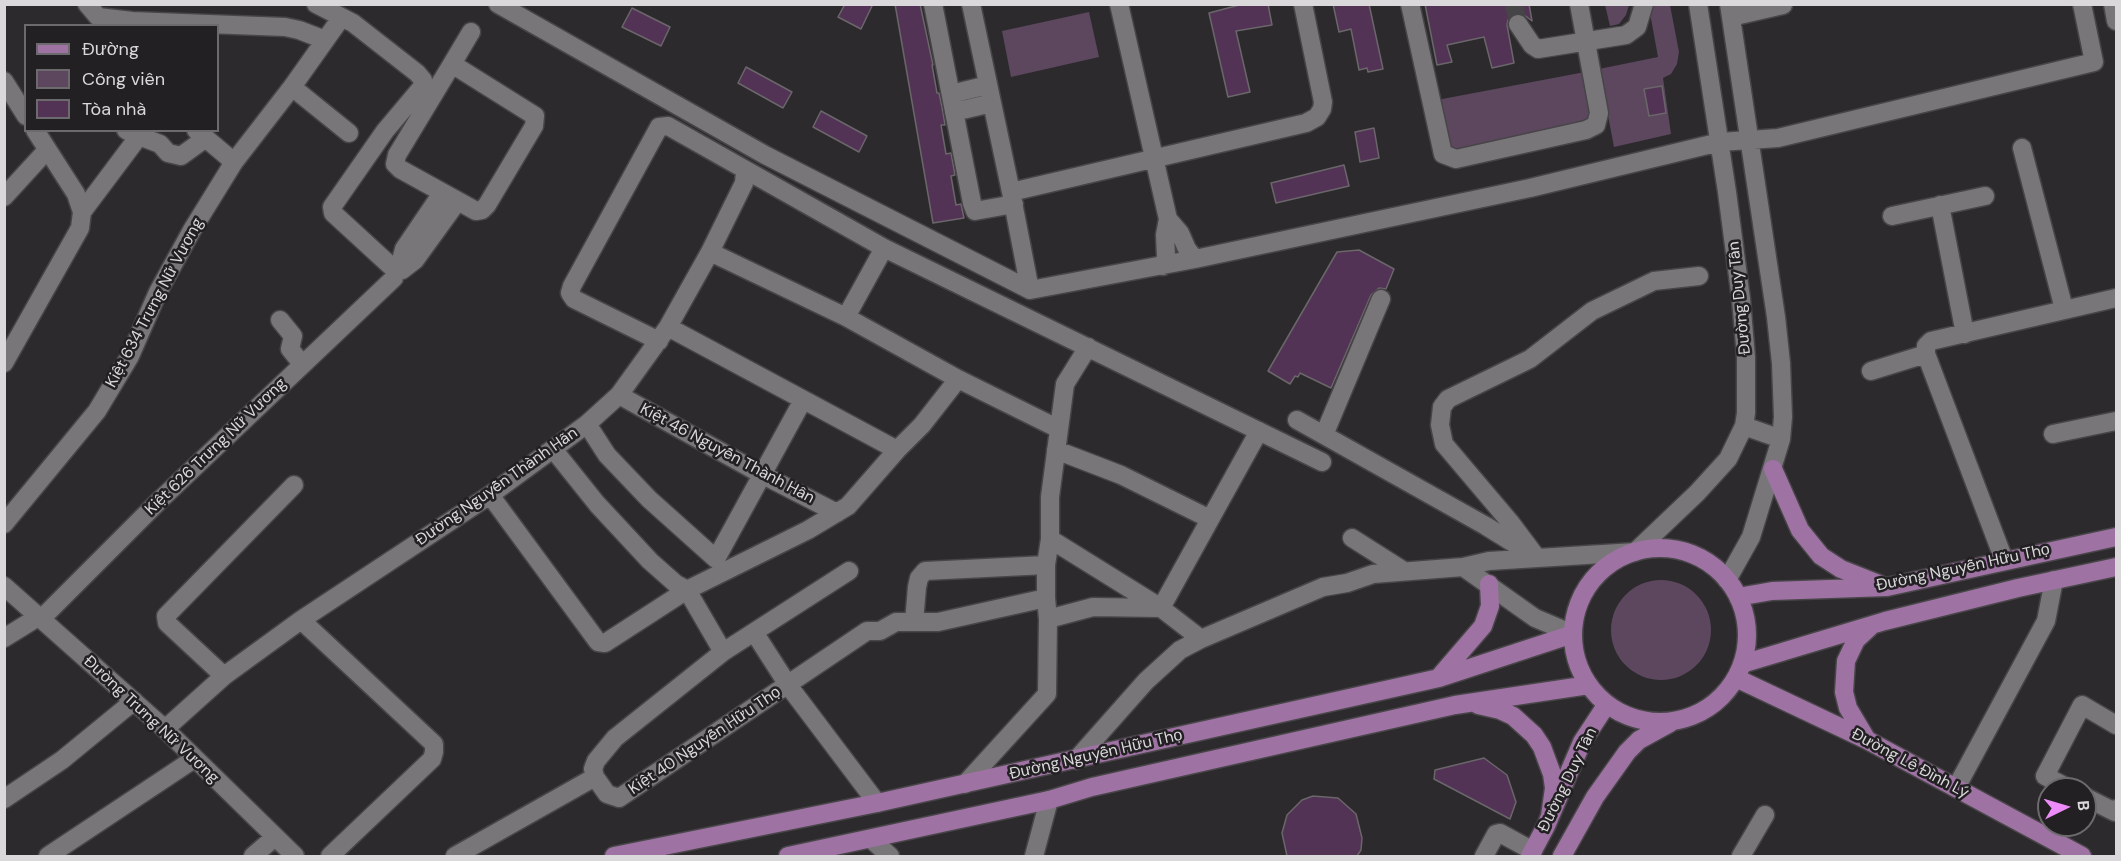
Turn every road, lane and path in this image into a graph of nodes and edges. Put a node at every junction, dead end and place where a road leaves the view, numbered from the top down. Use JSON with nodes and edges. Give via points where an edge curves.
{"nodes":[{"id":1,"x":87,"y":4,"type":"edge"},
{"id":2,"x":316,"y":4,"type":"edge"},
{"id":3,"x":498,"y":4,"type":"edge"},
{"id":4,"x":933,"y":4,"type":"edge"},
{"id":5,"x":971,"y":4,"type":"edge"},
{"id":6,"x":1119,"y":4,"type":"edge"},
{"id":7,"x":1303,"y":4,"type":"edge"},
{"id":8,"x":1410,"y":4,"type":"edge"},
{"id":9,"x":1579,"y":4,"type":"edge"},
{"id":10,"x":1644,"y":4,"type":"edge"},
{"id":11,"x":1698,"y":4,"type":"edge"},
{"id":12,"x":2082,"y":4,"type":"edge"},
{"id":13,"x":2113,"y":4,"type":"edge"},
{"id":14,"x":1783,"y":5,"type":"edge"},
{"id":15,"x":1730,"y":11,"type":"edge"},
{"id":16,"x":131,"y":13,"type":"edge"},
{"id":17,"x":341,"y":18,"type":"junction"},
{"id":18,"x":2116,"y":21,"type":"edge"},
{"id":19,"x":1518,"y":24,"type":"tunnel mouth"},
{"id":20,"x":471,"y":32,"type":"dead end"},
{"id":21,"x":325,"y":40,"type":"junction"},
{"id":22,"x":1586,"y":41,"type":"junction"},
{"id":23,"x":452,"y":63,"type":"junction"},
{"id":24,"x":4,"y":81,"type":"edge"},
{"id":25,"x":988,"y":85,"type":"junction"},
{"id":26,"x":292,"y":87,"type":"junction"},
{"id":27,"x":952,"y":103,"type":"junction"},
{"id":28,"x":992,"y":103,"type":"junction"},
{"id":29,"x":24,"y":113,"type":"edge"},
{"id":30,"x":36,"y":132,"type":"edge"},
{"id":31,"x":133,"y":133,"type":"edge"},
{"id":32,"x":349,"y":133,"type":"dead end"},
{"id":33,"x":201,"y":134,"type":"edge"},
{"id":34,"x":1750,"y":139,"type":"junction"},
{"id":35,"x":1720,"y":142,"type":"junction"},
{"id":36,"x":2022,"y":148,"type":"dead end"},
{"id":37,"x":47,"y":150,"type":"junction"},
{"id":38,"x":1155,"y":158,"type":"junction"},
{"id":39,"x":234,"y":162,"type":"junction"},
{"id":40,"x":745,"y":171,"type":"junction"},
{"id":41,"x":1985,"y":196,"type":"dead end"},
{"id":42,"x":4,"y":197,"type":"edge"},
{"id":43,"x":450,"y":197,"type":"junction"},
{"id":44,"x":1012,"y":198,"type":"junction"},
{"id":45,"x":1940,"y":205,"type":"junction"},
{"id":46,"x":82,"y":212,"type":"junction"},
{"id":47,"x":1892,"y":216,"type":"dead end"},
{"id":48,"x":1168,"y":219,"type":"junction"},
{"id":49,"x":884,"y":248,"type":"junction"},
{"id":50,"x":710,"y":252,"type":"junction"},
{"id":51,"x":1195,"y":259,"type":"junction"},
{"id":52,"x":1163,"y":266,"type":"junction"},
{"id":53,"x":397,"y":271,"type":"junction"},
{"id":54,"x":1700,"y":276,"type":"dead end"},
{"id":55,"x":1030,"y":290,"type":"junction"},
{"id":56,"x":2116,"y":298,"type":"edge"},
{"id":57,"x":1381,"y":299,"type":"dead end"},
{"id":58,"x":2064,"y":309,"type":"junction"},
{"id":59,"x":846,"y":317,"type":"junction"},
{"id":60,"x":280,"y":320,"type":"dead end"},
{"id":61,"x":663,"y":334,"type":"junction"},
{"id":62,"x":1965,"y":334,"type":"junction"},
{"id":63,"x":1088,"y":347,"type":"junction"},
{"id":64,"x":1926,"y":354,"type":"junction"},
{"id":65,"x":4,"y":363,"type":"edge"},
{"id":66,"x":302,"y":363,"type":"junction"},
{"id":67,"x":1871,"y":371,"type":"dead end"},
{"id":68,"x":958,"y":379,"type":"junction"},
{"id":69,"x":619,"y":395,"type":"junction"},
{"id":70,"x":803,"y":400,"type":"junction"},
{"id":71,"x":1297,"y":420,"type":"dead end"},
{"id":72,"x":2116,"y":421,"type":"edge"},
{"id":73,"x":587,"y":424,"type":"junction"},
{"id":74,"x":1744,"y":426,"type":"junction"},
{"id":75,"x":1059,"y":429,"type":"junction"},
{"id":76,"x":1259,"y":431,"type":"junction"},
{"id":77,"x":2053,"y":434,"type":"dead end"},
{"id":78,"x":1323,"y":435,"type":"junction"},
{"id":79,"x":1781,"y":439,"type":"junction"},
{"id":80,"x":553,"y":449,"type":"junction"},
{"id":81,"x":897,"y":450,"type":"junction"},
{"id":82,"x":1056,"y":450,"type":"junction"},
{"id":83,"x":1322,"y":462,"type":"dead end"},
{"id":84,"x":1773,"y":469,"type":"junction"},
{"id":85,"x":761,"y":474,"type":"junction"},
{"id":86,"x":294,"y":485,"type":"dead end"},
{"id":87,"x":490,"y":495,"type":"junction"},
{"id":88,"x":837,"y":513,"type":"junction"},
{"id":89,"x":1210,"y":519,"type":"junction"},
{"id":90,"x":4,"y":524,"type":"edge"},
{"id":91,"x":2116,"y":537,"type":"edge"},
{"id":92,"x":1352,"y":538,"type":"dead end"},
{"id":93,"x":1050,"y":539,"type":"junction"},
{"id":94,"x":1635,"y":552,"type":"junction"},
{"id":95,"x":1537,"y":558,"type":"junction"},
{"id":96,"x":2004,"y":560,"type":"junction"},
{"id":97,"x":1046,"y":565,"type":"junction"},
{"id":98,"x":1463,"y":567,"type":"junction"},
{"id":99,"x":2116,"y":567,"type":"edge"},
{"id":100,"x":849,"y":571,"type":"dead end"},
{"id":101,"x":1404,"y":571,"type":"junction"},
{"id":102,"x":1727,"y":580,"type":"junction"},
{"id":103,"x":2054,"y":580,"type":"junction"},
{"id":104,"x":1489,"y":584,"type":"junction"},
{"id":105,"x":4,"y":586,"type":"edge"},
{"id":106,"x":1887,"y":587,"type":"junction"},
{"id":107,"x":687,"y":590,"type":"junction"},
{"id":108,"x":1738,"y":597,"type":"junction"},
{"id":109,"x":1046,"y":598,"type":"junction"},
{"id":110,"x":1161,"y":608,"type":"junction"},
{"id":111,"x":39,"y":618,"type":"junction"},
{"id":112,"x":1048,"y":619,"type":"junction"},
{"id":113,"x":301,"y":620,"type":"junction"},
{"id":114,"x":914,"y":622,"type":"junction"},
{"id":115,"x":1873,"y":624,"type":"junction"},
{"id":116,"x":754,"y":632,"type":"junction"},
{"id":117,"x":1573,"y":634,"type":"junction"},
{"id":118,"x":4,"y":638,"type":"edge"},
{"id":119,"x":1201,"y":639,"type":"junction"},
{"id":120,"x":723,"y":652,"type":"junction"},
{"id":121,"x":1739,"y":671,"type":"junction"},
{"id":122,"x":224,"y":676,"type":"junction"},
{"id":123,"x":1438,"y":678,"type":"junction"},
{"id":124,"x":788,"y":685,"type":"junction"},
{"id":125,"x":1589,"y":685,"type":"junction"},
{"id":126,"x":134,"y":701,"type":"junction"},
{"id":127,"x":1607,"y":704,"type":"junction"},
{"id":128,"x":1455,"y":705,"type":"junction"},
{"id":129,"x":1687,"y":718,"type":"junction"},
{"id":130,"x":2116,"y":725,"type":"edge"},
{"id":131,"x":165,"y":729,"type":"junction"},
{"id":132,"x":1867,"y":740,"type":"junction"},
{"id":133,"x":194,"y":759,"type":"junction"},
{"id":134,"x":1076,"y":760,"type":"junction"},
{"id":135,"x":595,"y":777,"type":"junction"},
{"id":136,"x":2047,"y":777,"type":"edge"},
{"id":137,"x":965,"y":784,"type":"junction"},
{"id":138,"x":1956,"y":788,"type":"junction"},
{"id":139,"x":4,"y":799,"type":"edge"},
{"id":140,"x":1049,"y":800,"type":"junction"},
{"id":141,"x":877,"y":803,"type":"junction"},
{"id":142,"x":2097,"y":803,"type":"edge"},
{"id":143,"x":2116,"y":809,"type":"edge"},
{"id":144,"x":1765,"y":815,"type":"dead end"},
{"id":145,"x":2037,"y":825,"type":"edge"},
{"id":146,"x":1546,"y":826,"type":"junction"},
{"id":147,"x":275,"y":837,"type":"junction"},
{"id":148,"x":2058,"y":837,"type":"edge"},
{"id":149,"x":872,"y":839,"type":"junction"},
{"id":150,"x":841,"y":851,"type":"edge"},
{"id":151,"x":1532,"y":854,"type":"edge"},
{"id":152,"x":48,"y":856,"type":"edge"},
{"id":153,"x":253,"y":856,"type":"edge"},
{"id":154,"x":295,"y":856,"type":"edge"},
{"id":155,"x":330,"y":856,"type":"edge"},
{"id":156,"x":455,"y":856,"type":"edge"},
{"id":157,"x":614,"y":856,"type":"edge"},
{"id":158,"x":788,"y":856,"type":"edge"},
{"id":159,"x":890,"y":856,"type":"edge"},
{"id":160,"x":1034,"y":856,"type":"edge"},
{"id":161,"x":1484,"y":856,"type":"edge"},
{"id":162,"x":1562,"y":856,"type":"edge"},
{"id":163,"x":1741,"y":856,"type":"edge"},
{"id":164,"x":2082,"y":856,"type":"edge"}],
"edges":[{"from":1,"to":16,"type":"street","via":[[98,18]]},
{"from":2,"to":17,"type":"street"},
{"from":3,"to":55,"type":"street","via":[[765,155]]},
{"from":4,"to":27,"type":"street"},
{"from":5,"to":25,"type":"street"},
{"from":6,"to":38,"type":"street"},
{"from":7,"to":38,"type":"street","via":[[1323,102],[1317,117],[1306,123]]},
{"from":8,"to":22,"type":"street","via":[[1443,154],[1456,159],[1586,130],[1596,124],[1599,113]]},
{"from":9,"to":22,"type":"street"},
{"from":10,"to":22,"type":"street","via":[[1636,27],[1626,35]]},
{"from":11,"to":35,"type":"street","name":"Đường Duy Tân"},
{"from":12,"to":34,"type":"street","via":[[2094,62],[1778,138]]},
{"from":13,"to":18,"type":"street"},
{"from":14,"to":15,"type":"street"},
{"from":15,"to":34,"type":"street","name":"Đường Duy Tân"},
{"from":16,"to":21,"type":"street","via":[[285,27]]},
{"from":17,"to":21,"type":"street","name":"Kiệt 634 Trưng Nữ Vương"},
{"from":17,"to":53,"type":"street","via":[[353,23],[423,80],[422,87],[385,130],[332,207],[333,213]]},
{"from":19,"to":22,"type":"street","via":[[1538,49]]},
{"from":20,"to":23,"type":"street"},
{"from":21,"to":26,"type":"street","name":"Kiệt 634 Trưng Nữ Vương"},
{"from":23,"to":43,"type":"street","via":[[395,164]]},
{"from":23,"to":43,"type":"street","via":[[527,110],[536,121],[482,210],[476,211]]},
{"from":24,"to":29,"type":"street"},
{"from":25,"to":27,"type":"street"},
{"from":25,"to":28,"type":"street"},
{"from":26,"to":32,"type":"street"},
{"from":26,"to":39,"type":"street","name":"Kiệt 634 Trưng Nữ Vương"},
{"from":27,"to":28,"type":"street"},
{"from":27,"to":44,"type":"street","via":[[975,211]]},
{"from":28,"to":44,"type":"street"},
{"from":30,"to":37,"type":"street"},
{"from":31,"to":33,"type":"street","via":[[181,156]]},
{"from":31,"to":46,"type":"street"},
{"from":33,"to":39,"type":"street"},
{"from":34,"to":35,"type":"street"},
{"from":34,"to":79,"type":"street","name":"Đường Duy Tân","via":[[1777,329]]},
{"from":35,"to":51,"type":"street","via":[[1530,188]]},
{"from":35,"to":74,"type":"street","name":"Đường Duy Tân","via":[[1743,315],[1747,388]]},
{"from":36,"to":58,"type":"street"},
{"from":37,"to":42,"type":"street"},
{"from":37,"to":46,"type":"street","via":[[76,194]]},
{"from":38,"to":44,"type":"street"},
{"from":38,"to":48,"type":"street"},
{"from":39,"to":90,"type":"street","name":"Kiệt 634 Trưng Nữ Vương","via":[[192,230],[158,292],[130,356],[97,411]]},
{"from":40,"to":49,"type":"street"},
{"from":40,"to":50,"type":"street","name":"Đường Nguyễn Thành Hãn","via":[[744,183]]},
{"from":40,"to":61,"type":"street","via":[[668,126],[659,127],[572,286],[570,293],[574,299]]},
{"from":41,"to":45,"type":"street"},
{"from":43,"to":53,"type":"street","name":"Kiệt 626 Trưng Nữ Vương","via":[[415,260]]},
{"from":44,"to":55,"type":"street"},
{"from":45,"to":47,"type":"street"},
{"from":45,"to":62,"type":"street"},
{"from":46,"to":65,"type":"street","via":[[80,228]]},
{"from":48,"to":51,"type":"street"},
{"from":48,"to":52,"type":"street"},
{"from":49,"to":59,"type":"street"},
{"from":49,"to":63,"type":"street"},
{"from":50,"to":59,"type":"street"},
{"from":50,"to":61,"type":"street","name":"Đường Nguyễn Thành Hãn"},
{"from":51,"to":52,"type":"street"},
{"from":52,"to":55,"type":"street"},
{"from":53,"to":66,"type":"street","name":"Kiệt 626 Trưng Nữ Vương"},
{"from":54,"to":95,"type":"street","via":[[1654,281],[1592,311],[1530,358],[1448,399],[1442,407],[1444,444]]},
{"from":56,"to":58,"type":"street"},
{"from":57,"to":78,"type":"street"},
{"from":58,"to":62,"type":"street"},
{"from":59,"to":68,"type":"street"},
{"from":60,"to":66,"type":"street","via":[[293,336],[290,349]]},
{"from":61,"to":69,"type":"street","name":"Đường Nguyễn Thành Hãn"},
{"from":61,"to":70,"type":"street"},
{"from":62,"to":64,"type":"street","via":[[1931,341]]},
{"from":63,"to":75,"type":"street","via":[[1065,384]]},
{"from":63,"to":76,"type":"street"},
{"from":64,"to":67,"type":"street"},
{"from":64,"to":96,"type":"street"},
{"from":66,"to":111,"type":"street","name":"Kiệt 626 Trưng Nữ Vương"},
{"from":68,"to":75,"type":"street"},
{"from":68,"to":81,"type":"street"},
{"from":69,"to":73,"type":"street","name":"Đường Nguyễn Thành Hãn"},
{"from":69,"to":85,"type":"street","name":"Kiệt 46 Nguyễn Thành Hân"},
{"from":70,"to":81,"type":"street"},
{"from":70,"to":85,"type":"street"},
{"from":71,"to":78,"type":"street"},
{"from":72,"to":77,"type":"street"},
{"from":73,"to":80,"type":"street","name":"Đường Nguyễn Thành Hãn"},
{"from":73,"to":85,"type":"street","via":[[607,455],[649,499],[716,559]]},
{"from":74,"to":79,"type":"street"},
{"from":74,"to":94,"type":"street","name":"Đường Duy Tân","via":[[1728,459]]},
{"from":75,"to":82,"type":"street"},
{"from":76,"to":83,"type":"street"},
{"from":76,"to":89,"type":"street"},
{"from":78,"to":95,"type":"street"},
{"from":79,"to":84,"type":"street","name":"Đường Duy Tân"},
{"from":80,"to":87,"type":"street","name":"Đường Nguyễn Thành Hãn"},
{"from":80,"to":107,"type":"street","via":[[650,561]]},
{"from":81,"to":88,"type":"street","via":[[848,506]]},
{"from":82,"to":89,"type":"street","via":[[1121,475]]},
{"from":82,"to":93,"type":"street"},
{"from":84,"to":102,"type":"street","name":"Đường Duy Tân","via":[[1751,537]]},
{"from":84,"to":106,"type":"main road","via":[[1800,530],[1821,556],[1840,569]]},
{"from":85,"to":88,"type":"street","name":"Kiệt 46 Nguyễn Thành Hân"},
{"from":86,"to":122,"type":"street","via":[[166,616],[167,623]]},
{"from":87,"to":107,"type":"street","via":[[598,642],[605,643]]},
{"from":87,"to":113,"type":"street","name":"Đường Nguyễn Thành Hãn"},
{"from":88,"to":107,"type":"street"},
{"from":89,"to":110,"type":"street"},
{"from":91,"to":96,"type":"main road","name":"Đường Nguyễn Hữu Thọ"},
{"from":92,"to":101,"type":"street"},
{"from":93,"to":97,"type":"street"},
{"from":93,"to":110,"type":"street"},
{"from":94,"to":95,"type":"street"},
{"from":94,"to":102,"type":"main road","via":[[1675,549],[1695,555]]},
{"from":94,"to":117,"type":"main road","via":[[1614,561],[1596,576],[1576,613]]},
{"from":95,"to":98,"type":"street"},
{"from":96,"to":106,"type":"main road","name":"Đường Nguyễn Hữu Thọ"},
{"from":97,"to":109,"type":"street"},
{"from":97,"to":114,"type":"street","via":[[926,571],[919,578]]},
{"from":98,"to":101,"type":"street"},
{"from":98,"to":104,"type":"street"},
{"from":99,"to":103,"type":"main road","name":"Đường Nguyễn Hữu Thọ"},
{"from":100,"to":116,"type":"street"},
{"from":101,"to":119,"type":"street","via":[[1373,573],[1323,587]]},
{"from":102,"to":108,"type":"main road"},
{"from":103,"to":115,"type":"main road","name":"Đường Nguyễn Hữu Thọ"},
{"from":103,"to":138,"type":"street","name":"Đường Nguyễn Hữu Thọ","via":[[2046,621]]},
{"from":104,"to":117,"type":"street","via":[[1535,618]]},
{"from":104,"to":123,"type":"main road","via":[[1490,606],[1483,626]]},
{"from":105,"to":111,"type":"street","name":"Đường Trưng Nữ Vương"},
{"from":106,"to":108,"type":"main road","name":"Đường Nguyễn Hữu Thọ","via":[[1772,591]]},
{"from":107,"to":120,"type":"street"},
{"from":108,"to":121,"type":"main road","via":[[1747,641]]},
{"from":109,"to":112,"type":"street"},
{"from":109,"to":114,"type":"street","name":"Kiệt 40 Nguyễn Hữu Thọ","via":[[938,622]]},
{"from":110,"to":112,"type":"street","via":[[1093,607]]},
{"from":110,"to":119,"type":"street"},
{"from":111,"to":118,"type":"street","name":"Kiệt 626 Trưng Nữ Vương"},
{"from":111,"to":126,"type":"street","name":"Đường Trưng Nữ Vương"},
{"from":112,"to":137,"type":"street","via":[[1047,694]]},
{"from":113,"to":122,"type":"street","name":"Đường Nguyễn Thành Hãn"},
{"from":113,"to":155,"type":"street","via":[[434,744],[432,759]]},
{"from":114,"to":124,"type":"street","name":"Kiệt 40 Nguyễn Hữu Thọ","via":[[896,622],[880,631],[867,632]]},
{"from":115,"to":121,"type":"main road","name":"Đường Nguyễn Hữu Thọ"},
{"from":115,"to":132,"type":"main road","via":[[1856,640],[1846,661],[1844,692],[1848,708]]},
{"from":116,"to":120,"type":"street"},
{"from":116,"to":124,"type":"street"},
{"from":117,"to":123,"type":"main road","name":"Đường Nguyễn Hữu Thọ"},
{"from":117,"to":125,"type":"main road","via":[[1579,667]]},
{"from":119,"to":134,"type":"street","via":[[1180,650],[1146,681]]},
{"from":120,"to":135,"type":"street","via":[[615,738],[596,761]]},
{"from":121,"to":129,"type":"main road","via":[[1723,696]]},
{"from":121,"to":132,"type":"main road","name":"Đường Lê Đình Lý"},
{"from":122,"to":131,"type":"street","name":"Đường Nguyễn Thành Hãn"},
{"from":123,"to":134,"type":"main road","name":"Đường Nguyễn Hữu Thọ"},
{"from":124,"to":135,"type":"street","name":"Kiệt 40 Nguyễn Hữu Thọ","via":[[619,798],[607,794]]},
{"from":124,"to":141,"type":"street","name":"Kiệt 40 Nguyễn Hữu Thọ"},
{"from":125,"to":127,"type":"main road"},
{"from":125,"to":128,"type":"main road","name":"Đường Nguyễn Hữu Thọ"},
{"from":126,"to":131,"type":"street","name":"Đường Trưng Nữ Vương"},
{"from":126,"to":139,"type":"street","via":[[71,753]]},
{"from":127,"to":129,"type":"main road","via":[[1645,721]]},
{"from":127,"to":146,"type":"main road","name":"Đường Duy Tân","via":[[1582,742]]},
{"from":128,"to":140,"type":"main road","name":"Đường Nguyễn Hữu Thọ"},
{"from":128,"to":146,"type":"main road","via":[[1500,710],[1534,735],[1542,747],[1554,788]]},
{"from":129,"to":162,"type":"main road","name":"Đường Duy Tân","via":[[1663,725],[1627,752],[1595,797]]},
{"from":130,"to":136,"type":"street","via":[[2082,705]]},
{"from":131,"to":133,"type":"street","name":"Đường Trưng Nữ Vương"},
{"from":132,"to":138,"type":"main road","name":"Đường Lê Đình Lý"},
{"from":133,"to":147,"type":"street","name":"Đường Trưng Nữ Vương"},
{"from":133,"to":152,"type":"street"},
{"from":134,"to":137,"type":"main road","name":"Đường Nguyễn Hữu Thọ"},
{"from":135,"to":156,"type":"street"},
{"from":137,"to":141,"type":"main road","name":"Đường Nguyễn Hữu Thọ"},
{"from":138,"to":145,"type":"main road","name":"Đường Lê Đình Lý"},
{"from":140,"to":149,"type":"main road","name":"Đường Nguyễn Hữu Thọ"},
{"from":140,"to":160,"type":"street"},
{"from":141,"to":157,"type":"main road","name":"Đường Nguyễn Hữu Thọ"},
{"from":142,"to":143,"type":"street","via":[[2115,812]]},
{"from":144,"to":163,"type":"street"},
{"from":146,"to":151,"type":"main road","name":"Đường Duy Tân"},
{"from":147,"to":153,"type":"street"},
{"from":147,"to":154,"type":"street","name":"Đường Trưng Nữ Vương"},
{"from":148,"to":164,"type":"main road","name":"Đường Lê Đình Lý"},
{"from":149,"to":150,"type":"main road","name":"Đường Nguyễn Hữu Thọ"},
{"from":149,"to":159,"type":"street"},
{"from":150,"to":158,"type":"main road","name":"Đường Nguyễn Hữu Thọ"},
{"from":151,"to":161,"type":"street","via":[[1500,832]]}]}
